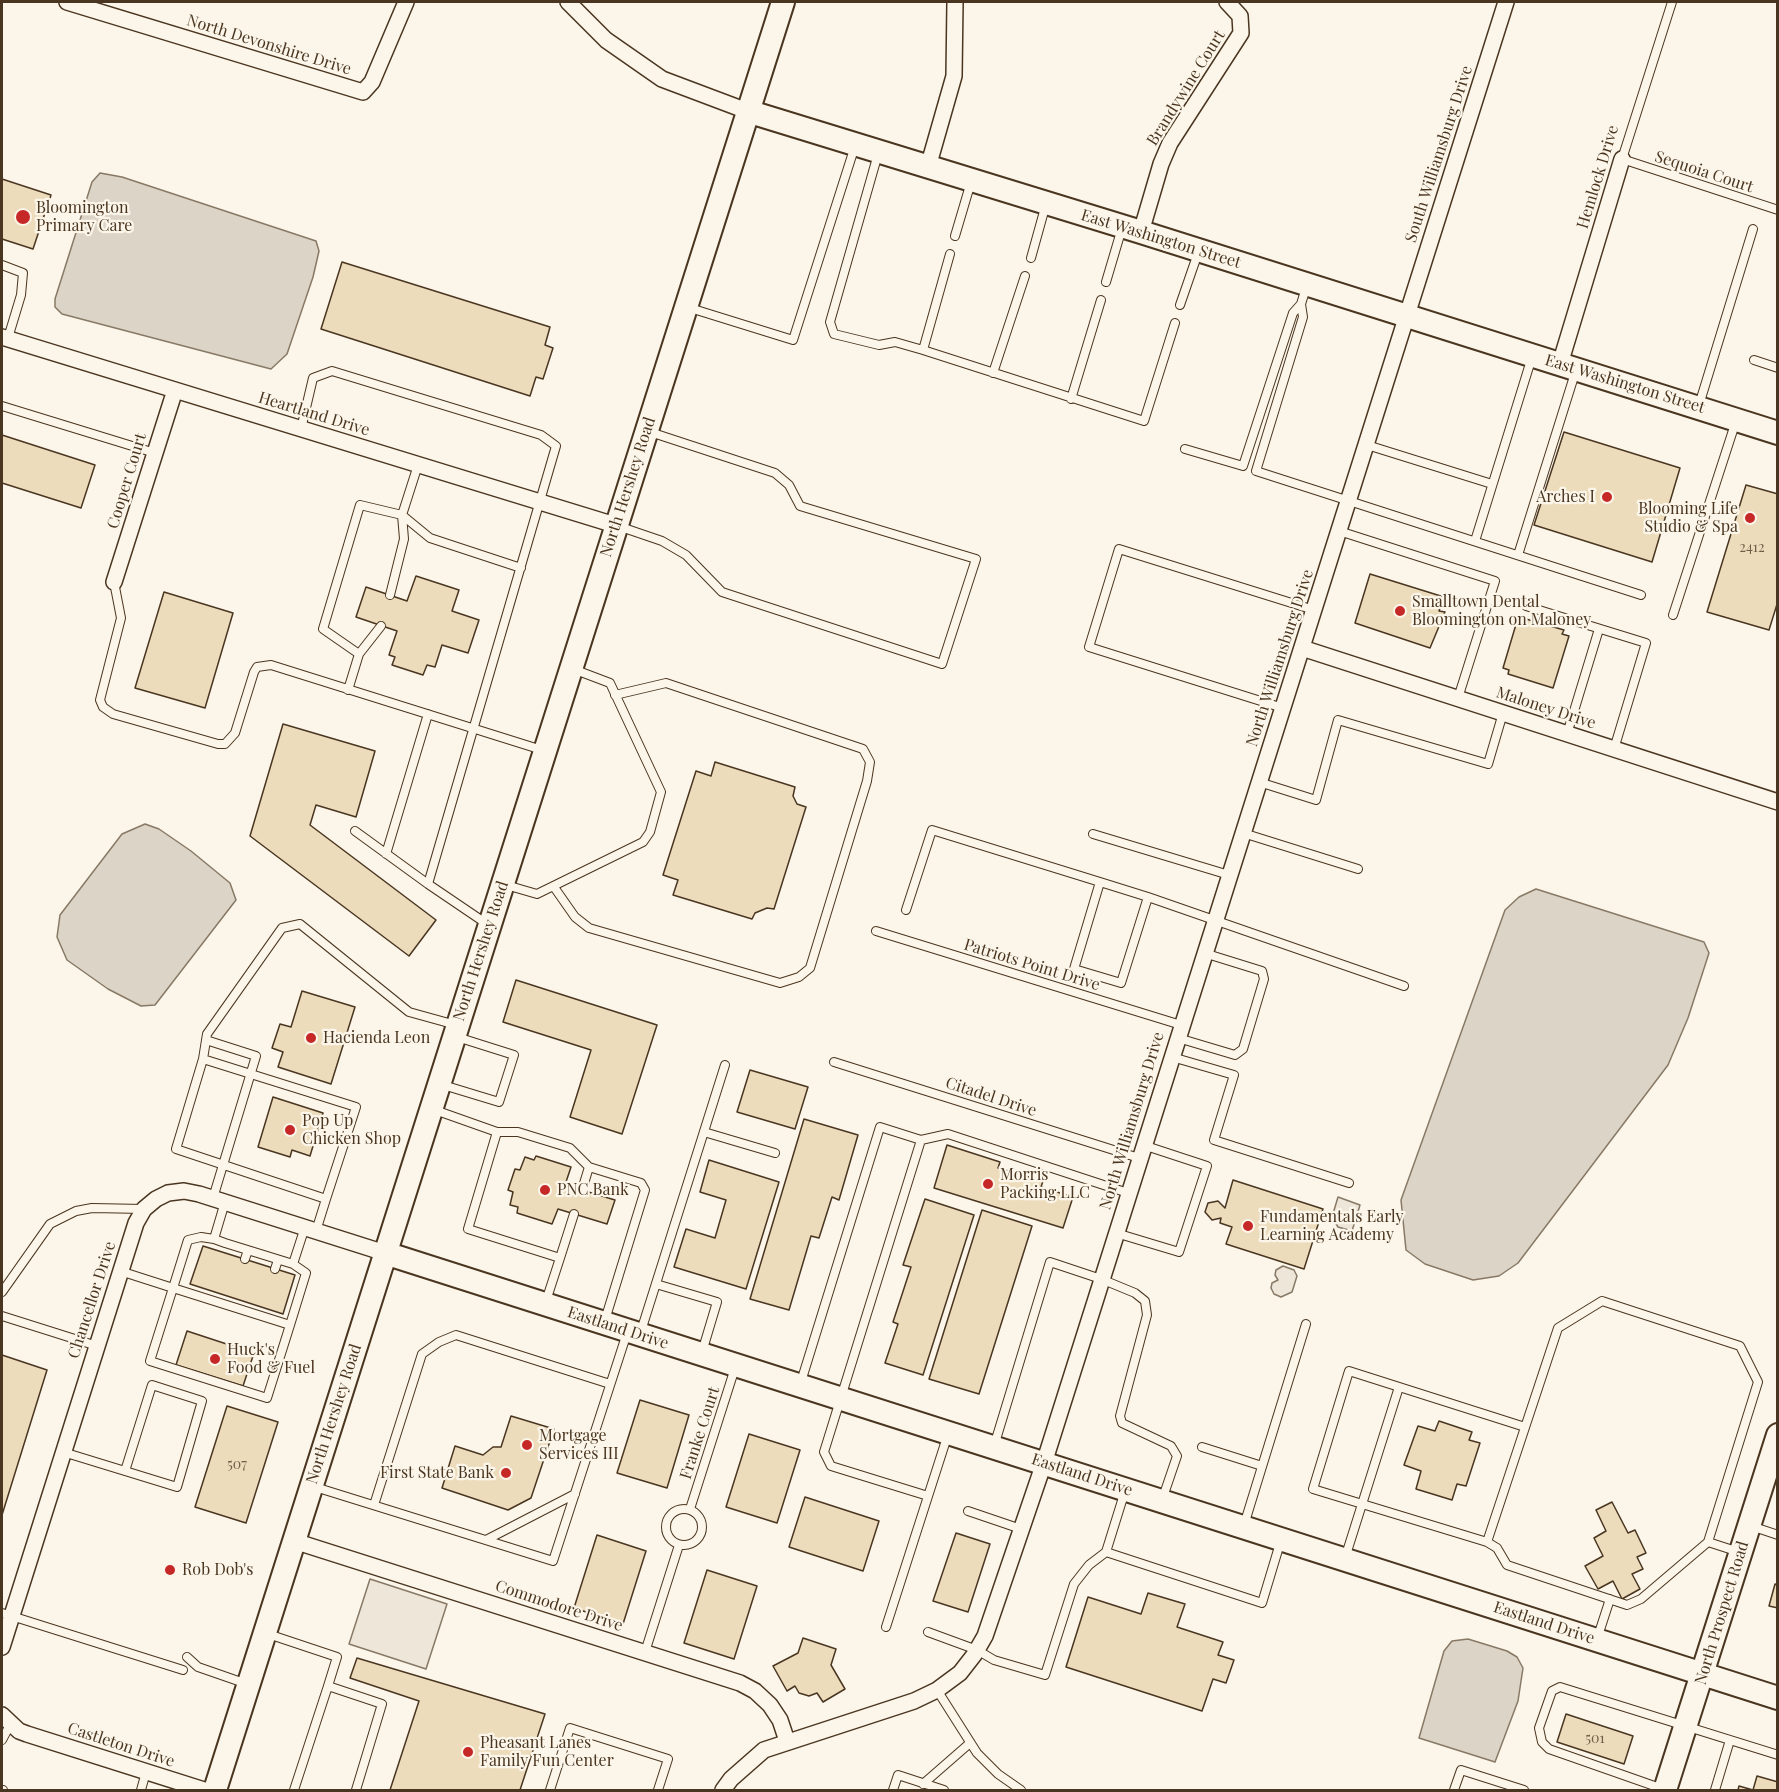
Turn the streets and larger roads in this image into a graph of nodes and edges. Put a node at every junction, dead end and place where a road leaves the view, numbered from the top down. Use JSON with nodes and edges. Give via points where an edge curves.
{"nodes":[{"id":1,"x":67,"y":2,"type":"edge"},
{"id":2,"x":406,"y":2,"type":"edge"},
{"id":3,"x":568,"y":2,"type":"edge"},
{"id":4,"x":783,"y":2,"type":"edge"},
{"id":5,"x":955,"y":2,"type":"edge"},
{"id":6,"x":1227,"y":2,"type":"edge"},
{"id":7,"x":1506,"y":2,"type":"edge"},
{"id":8,"x":747,"y":111,"type":"junction"},
{"id":9,"x":1622,"y":159,"type":"road end"},
{"id":10,"x":928,"y":167,"type":"junction"},
{"id":11,"x":1132,"y":229,"type":"junction"},
{"id":12,"x":1406,"y":316,"type":"junction"},
{"id":13,"x":4,"y":338,"type":"edge"},
{"id":14,"x":1568,"y":366,"type":"junction"},
{"id":15,"x":175,"y":390,"type":"junction"},
{"id":16,"x":1778,"y":433,"type":"edge"},
{"id":17,"x":615,"y":525,"type":"junction"},
{"id":18,"x":114,"y":582,"type":"road end"},
{"id":19,"x":1302,"y":648,"type":"junction"},
{"id":20,"x":1778,"y":802,"type":"edge"},
{"id":21,"x":385,"y":1253,"type":"junction"},
{"id":22,"x":1776,"y":1448,"type":"edge"},
{"id":23,"x":1044,"y":1463,"type":"junction"},
{"id":24,"x":294,"y":1541,"type":"junction"},
{"id":25,"x":6,"y":1615,"type":"edge"},
{"id":26,"x":2,"y":1647,"type":"edge"},
{"id":27,"x":1702,"y":1674,"type":"junction"},
{"id":28,"x":1778,"y":1698,"type":"edge"},
{"id":29,"x":6,"y":1720,"type":"edge"},
{"id":30,"x":787,"y":1741,"type":"junction"},
{"id":31,"x":1665,"y":1790,"type":"edge"},
{"id":32,"x":204,"y":1791,"type":"edge"},
{"id":33,"x":215,"y":1791,"type":"edge"},
{"id":34,"x":723,"y":1791,"type":"edge"}],
"edges":[{"from":1,"to":2,"type":"street","name":"North Devonshire Drive","via":[[363,92],[372,82]]},
{"from":3,"to":8,"type":"street","name":"East Washington Street","via":[[606,40],[662,79]]},
{"from":4,"to":8,"type":"main road","name":"North Hershey Road"},
{"from":5,"to":10,"type":"street","via":[[954,76]]},
{"from":6,"to":11,"type":"street","name":"Brandywine Court","via":[[1240,16],[1241,33],[1170,143]]},
{"from":7,"to":12,"type":"street","name":"South Williamsburg Drive"},
{"from":8,"to":10,"type":"main road","name":"East Washington Street"},
{"from":8,"to":17,"type":"main road","name":"North Hershey Road"},
{"from":9,"to":14,"type":"street","name":"Hemlock Drive"},
{"from":10,"to":11,"type":"main road","name":"East Washington Street"},
{"from":11,"to":12,"type":"main road","name":"East Washington Street","via":[[1199,250],[1304,294]]},
{"from":12,"to":14,"type":"main road","name":"East Washington Street"},
{"from":12,"to":19,"type":"street","name":"North Williamsburg Drive"},
{"from":13,"to":15,"type":"street","name":"Heartland Drive"},
{"from":14,"to":16,"type":"main road","name":"East Washington Street"},
{"from":15,"to":17,"type":"street","name":"Heartland Drive"},
{"from":15,"to":18,"type":"street","name":"Cooper Court"},
{"from":17,"to":21,"type":"main road","name":"North Hershey Road"},
{"from":19,"to":20,"type":"street","name":"Maloney Drive"},
{"from":19,"to":23,"type":"street","name":"North Williamsburg Drive"},
{"from":21,"to":23,"type":"main road","name":"Eastland Drive"},
{"from":21,"to":24,"type":"main road","name":"North Hershey Road"},
{"from":21,"to":25,"type":"street","name":"Chancellor Drive","via":[[184,1191],[168,1193],[144,1209],[136,1223]]},
{"from":22,"to":27,"type":"main road","name":"North Prospect Road"},
{"from":23,"to":27,"type":"main road","name":"Eastland Drive"},
{"from":23,"to":30,"type":"street","name":"North Williamsburg Drive","via":[[985,1636],[960,1673],[914,1701]]},
{"from":24,"to":30,"type":"street","name":"Commodore Drive","via":[[740,1683],[770,1705]]},
{"from":24,"to":33,"type":"main road","name":"North Hershey Road"},
{"from":25,"to":26,"type":"street","name":"Chancellor Drive"},
{"from":27,"to":28,"type":"main road","name":"Eastland Drive"},
{"from":27,"to":31,"type":"main road","name":"North Prospect Road"},
{"from":29,"to":32,"type":"street","name":"Castleton Drive","via":[[27,1734]]},
{"from":30,"to":34,"type":"street","name":"North Williamsburg Drive","via":[[748,1761]]}]}
